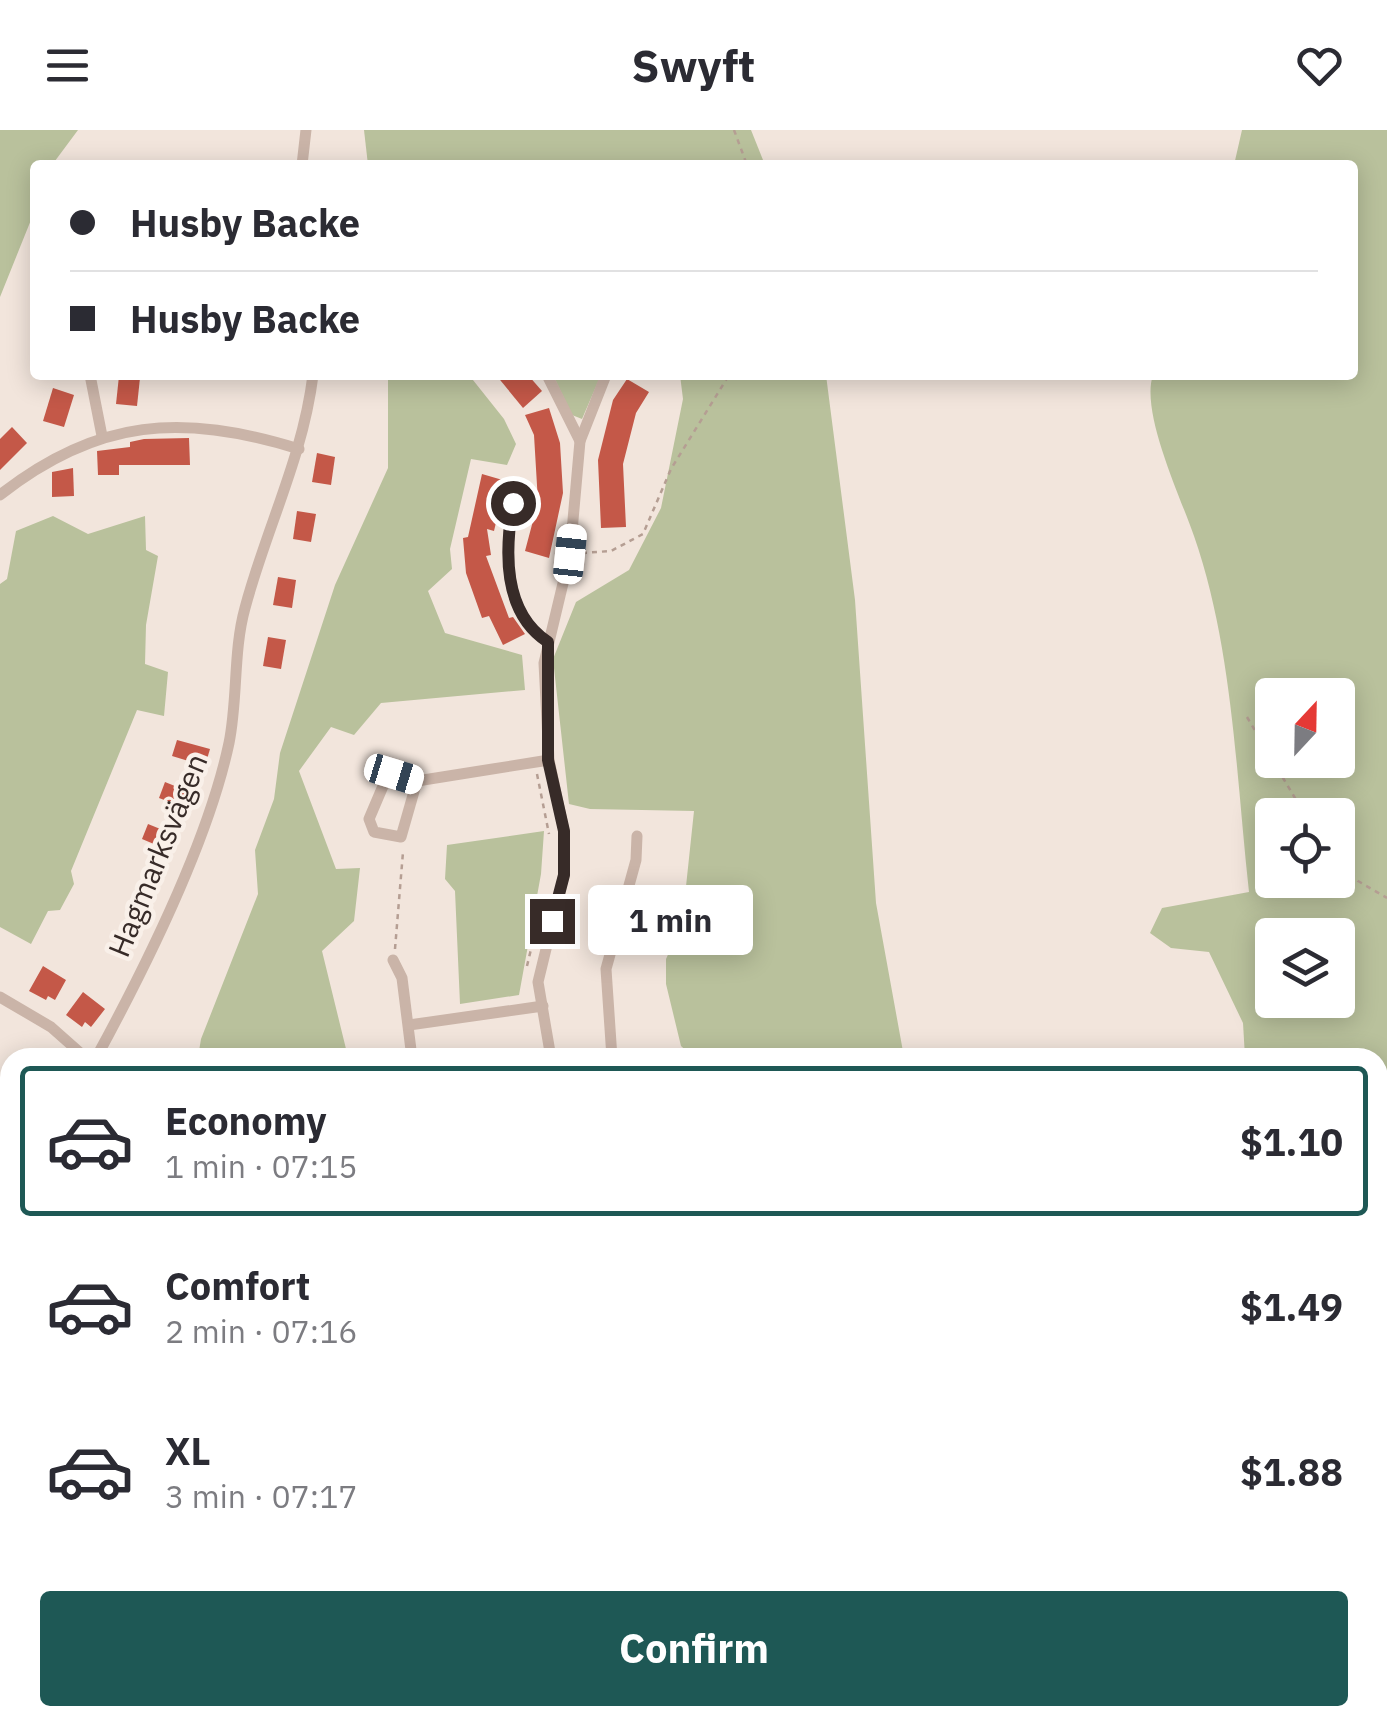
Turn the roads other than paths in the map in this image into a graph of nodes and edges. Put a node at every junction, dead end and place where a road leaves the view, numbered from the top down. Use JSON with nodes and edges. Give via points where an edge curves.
{"nodes":[{"id":1,"x":306,"y":130,"type":"edge"},
{"id":2,"x":303,"y":160,"type":"edge"},
{"id":3,"x":91,"y":380,"type":"edge"},
{"id":4,"x":312,"y":380,"type":"edge"},
{"id":5,"x":550,"y":380,"type":"edge"},
{"id":6,"x":604,"y":380,"type":"edge"},
{"id":7,"x":102,"y":436,"type":"junction"},
{"id":8,"x":580,"y":440,"type":"junction"},
{"id":9,"x":299,"y":449,"type":"junction"},
{"id":10,"x":0,"y":495,"type":"edge"},
{"id":11,"x":513,"y":503,"type":"dead end"},
{"id":12,"x":548,"y":642,"type":"junction"},
{"id":13,"x":542,"y":760,"type":"junction"},
{"id":14,"x":417,"y":781,"type":"junction"},
{"id":15,"x":637,"y":836,"type":"dead end"},
{"id":16,"x":392,"y":960,"type":"road end"},
{"id":17,"x":0,"y":997,"type":"edge"},
{"id":18,"x":543,"y":1006,"type":"junction"},
{"id":19,"x":409,"y":1025,"type":"junction"},
{"id":20,"x":75,"y":1048,"type":"edge"},
{"id":21,"x":101,"y":1048,"type":"edge"},
{"id":22,"x":411,"y":1048,"type":"edge"},
{"id":23,"x":549,"y":1048,"type":"edge"},
{"id":24,"x":611,"y":1048,"type":"edge"}],
"edges":[{"from":1,"to":2,"type":"street"},
{"from":3,"to":7,"type":"street"},
{"from":4,"to":9,"type":"street","name":"Hagmarksvägen"},
{"from":5,"to":8,"type":"street"},
{"from":6,"to":8,"type":"street"},
{"from":7,"to":9,"type":"street","via":[[202,425]]},
{"from":7,"to":10,"type":"street","via":[[43,464]]},
{"from":8,"to":12,"type":"street","via":[[570,554]]},
{"from":9,"to":21,"type":"street","name":"Hagmarksvägen","via":[[242,620],[236,700],[217,788]]},
{"from":11,"to":12,"type":"street","via":[[513,591],[530,629]]},
{"from":12,"to":13,"type":"street"},
{"from":13,"to":14,"type":"street"},
{"from":13,"to":18,"type":"street","via":[[564,831],[564,875],[538,982]]},
{"from":14,"to":14,"type":"street","via":[[401,837],[374,832],[369,819],[386,779],[394,774]]},
{"from":15,"to":24,"type":"street","via":[[606,970]]},
{"from":16,"to":19,"type":"street","via":[[402,978]]},
{"from":17,"to":20,"type":"street"},
{"from":18,"to":19,"type":"street"},
{"from":18,"to":23,"type":"street"},
{"from":19,"to":22,"type":"street"}]}
